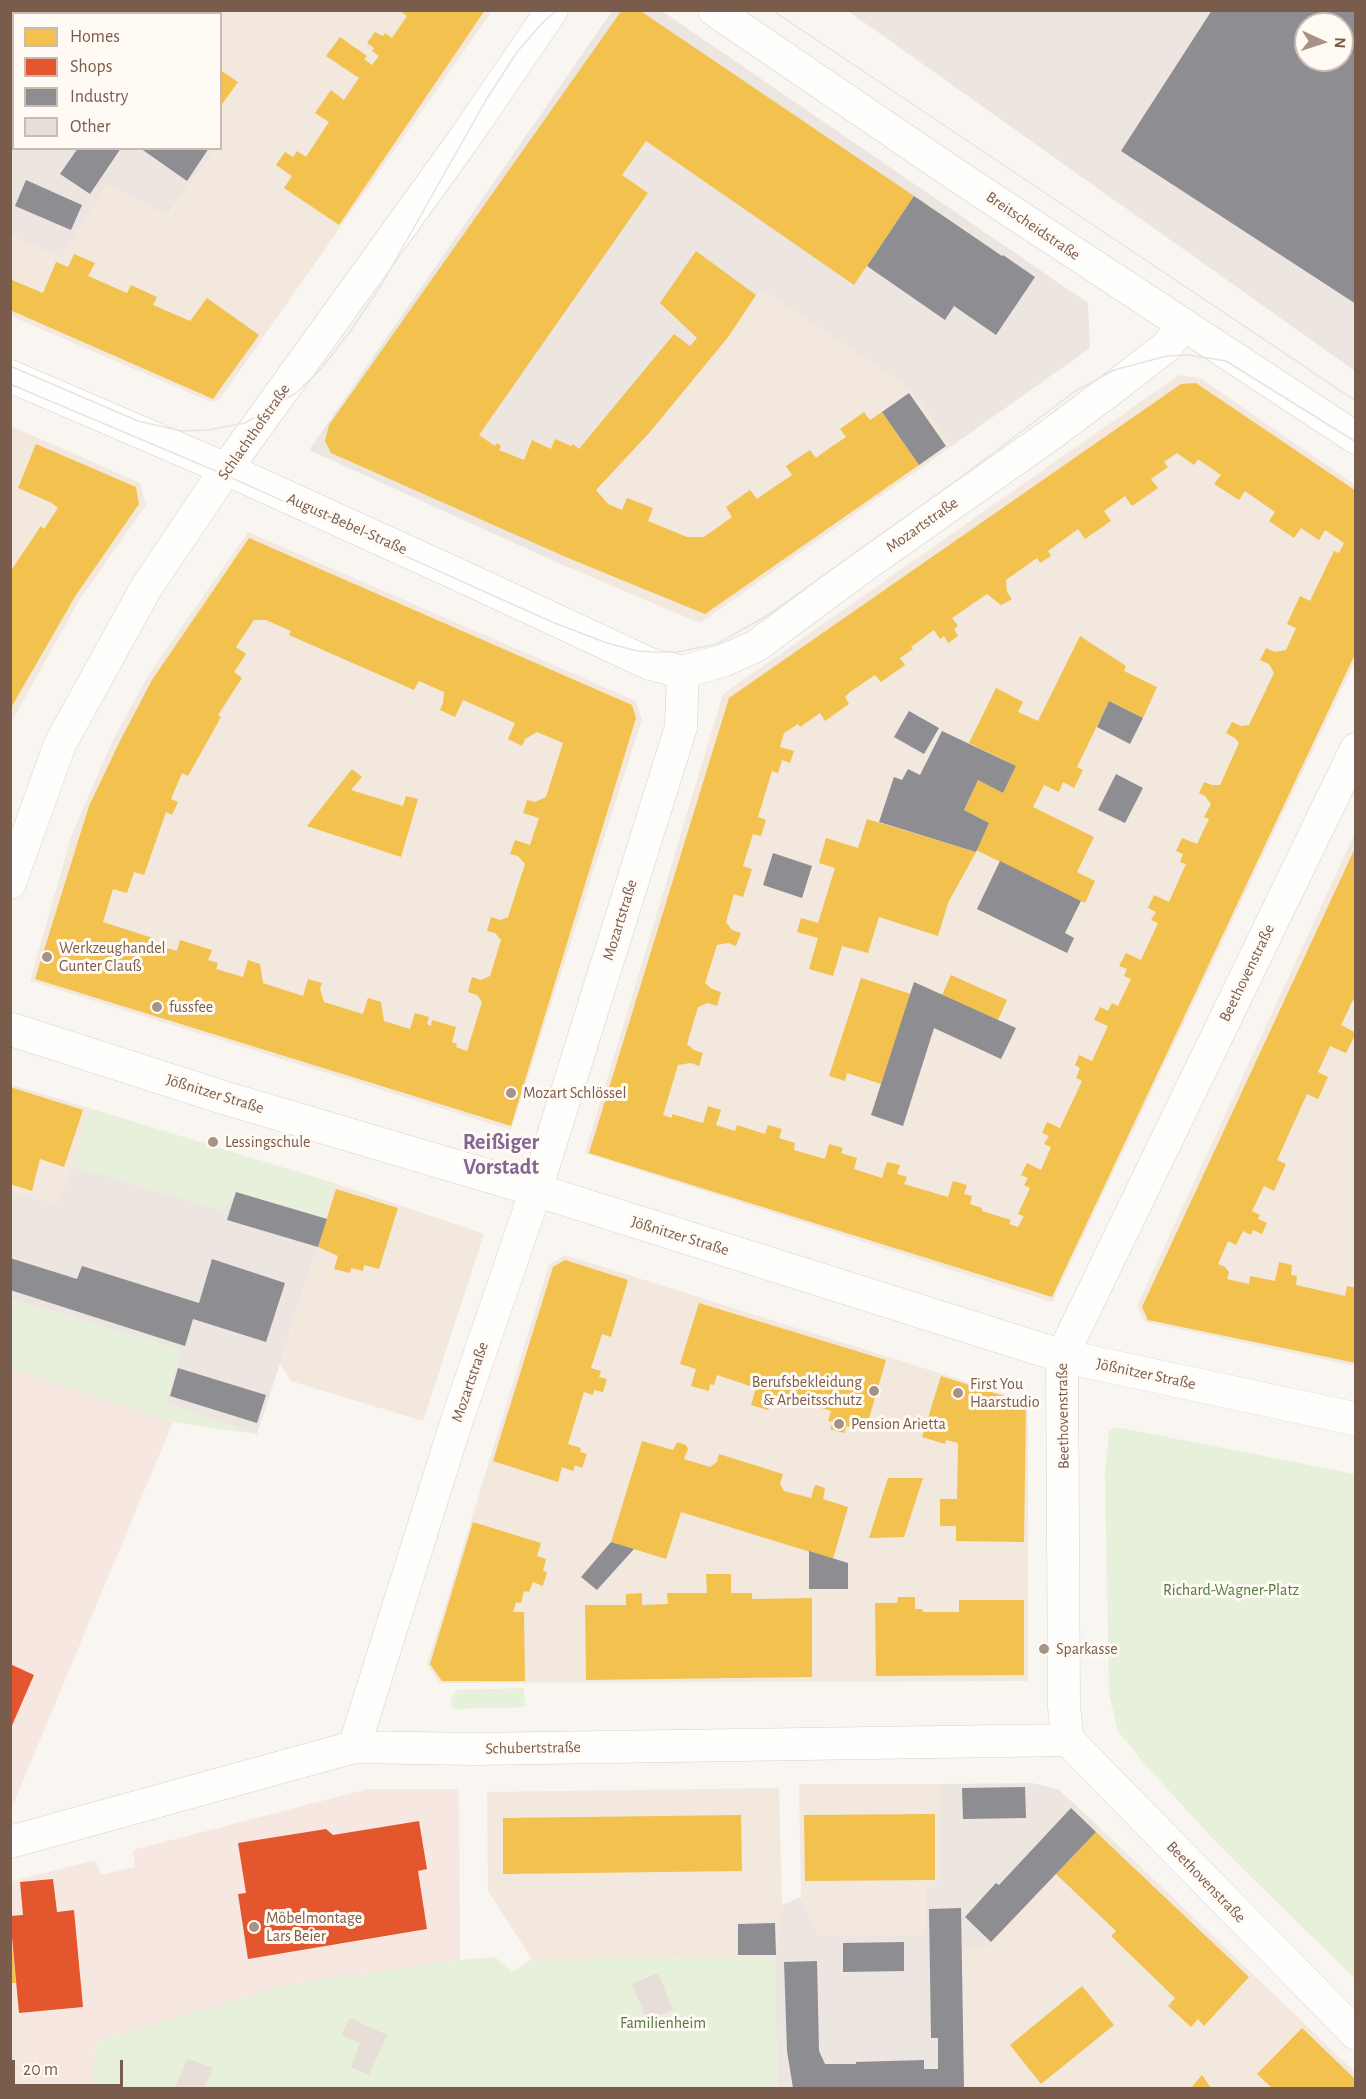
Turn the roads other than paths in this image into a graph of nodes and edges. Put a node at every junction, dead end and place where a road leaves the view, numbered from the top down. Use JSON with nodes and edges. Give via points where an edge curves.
{"nodes":[{"id":1,"x":552,"y":10,"type":"edge"},
{"id":2,"x":714,"y":10,"type":"edge"},
{"id":3,"x":1183,"y":326,"type":"junction"},
{"id":4,"x":10,"y":376,"type":"edge"},
{"id":5,"x":1356,"y":438,"type":"edge"},
{"id":6,"x":226,"y":469,"type":"junction"},
{"id":7,"x":683,"y":672,"type":"junction"},
{"id":8,"x":1356,"y":749,"type":"edge"},
{"id":9,"x":10,"y":883,"type":"edge"},
{"id":10,"x":10,"y":1029,"type":"edge"},
{"id":11,"x":536,"y":1190,"type":"junction"},
{"id":12,"x":1062,"y":1356,"type":"junction"},
{"id":13,"x":1356,"y":1419,"type":"edge"},
{"id":14,"x":1068,"y":1740,"type":"junction"},
{"id":15,"x":354,"y":1747,"type":"junction"},
{"id":16,"x":10,"y":1842,"type":"edge"},
{"id":17,"x":1356,"y":2034,"type":"edge"}],
"edges":[{"from":1,"to":6,"type":"street","name":"Schlachthofstraße"},
{"from":2,"to":3,"type":"street","name":"Breitscheidstraße"},
{"from":3,"to":5,"type":"street","name":"Breitscheidstraße"},
{"from":3,"to":7,"type":"street","name":"Mozartstraße","via":[[1167,346],[1117,385],[756,646]]},
{"from":4,"to":6,"type":"street","name":"August-Bebel-Straße"},
{"from":6,"to":7,"type":"street","name":"August-Bebel-Straße","via":[[640,660]]},
{"from":6,"to":9,"type":"street","name":"Schlachthofstraße","via":[[146,588],[60,744]]},
{"from":7,"to":11,"type":"street","name":"Mozartstraße","via":[[681,727]]},
{"from":8,"to":12,"type":"street","name":"Beethovenstraße"},
{"from":10,"to":11,"type":"street","name":"Jößnitzer Straße","via":[[225,1098]]},
{"from":11,"to":12,"type":"street","name":"Jößnitzer Straße"},
{"from":11,"to":15,"type":"street","name":"Mozartstraße","via":[[457,1420]]},
{"from":12,"to":13,"type":"street","name":"Jößnitzer Straße"},
{"from":12,"to":14,"type":"street","name":"Beethovenstraße","via":[[1064,1707]]},
{"from":14,"to":15,"type":"street","name":"Schubertstraße","via":[[474,1749]]},
{"from":14,"to":17,"type":"street","name":"Beethovenstraße"},
{"from":15,"to":16,"type":"street","name":"Schubertstraße"}]}
